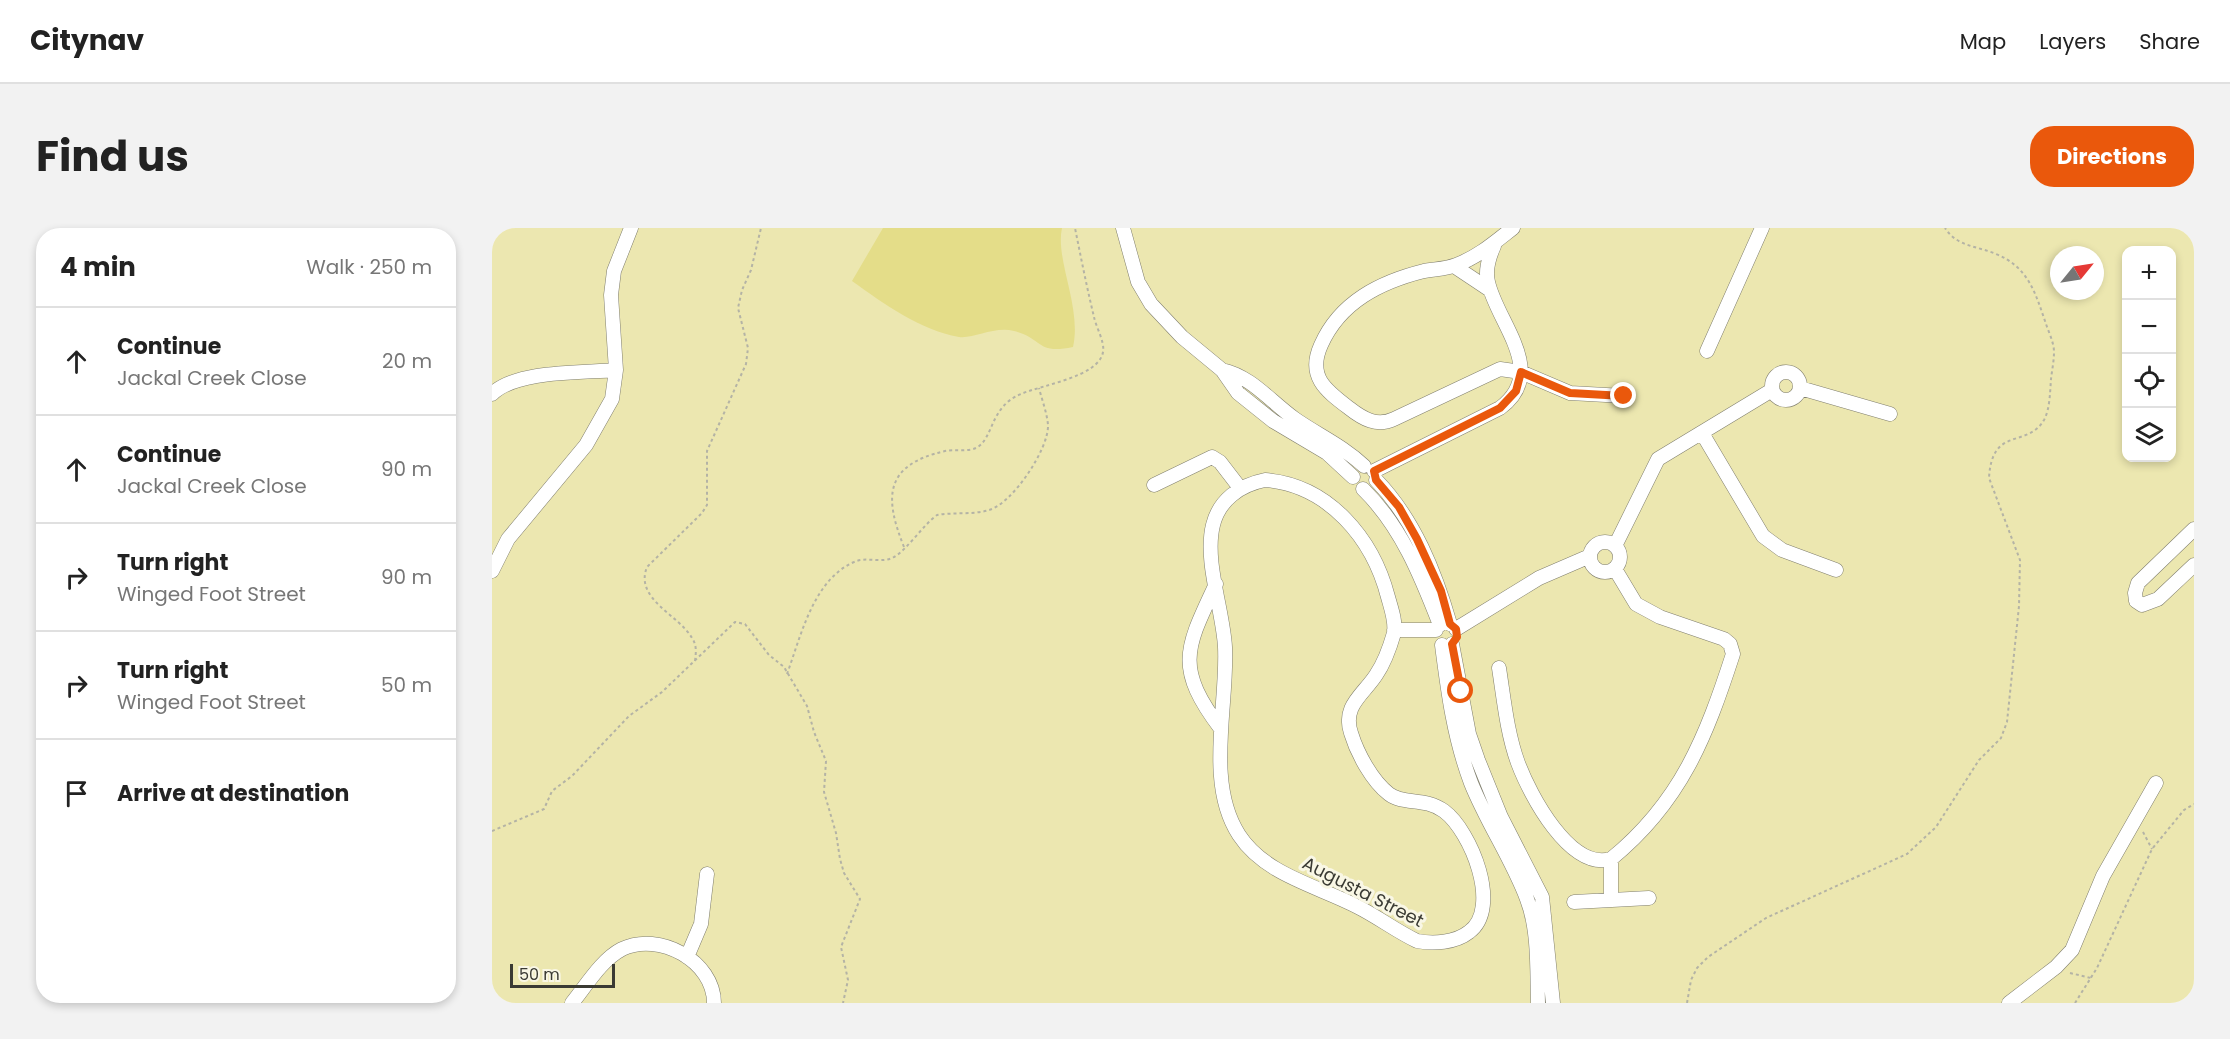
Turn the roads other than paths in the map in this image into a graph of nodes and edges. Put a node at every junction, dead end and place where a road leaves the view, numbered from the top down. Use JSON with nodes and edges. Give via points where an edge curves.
{"nodes":[{"id":1,"x":632,"y":228,"type":"edge"},
{"id":2,"x":1123,"y":228,"type":"edge"},
{"id":3,"x":1513,"y":228,"type":"edge"},
{"id":4,"x":1762,"y":228,"type":"edge"},
{"id":5,"x":1494,"y":246,"type":"junction"},
{"id":6,"x":1454,"y":266,"type":"junction"},
{"id":7,"x":1490,"y":290,"type":"junction"},
{"id":8,"x":1707,"y":351,"type":"dead end"},
{"id":9,"x":616,"y":370,"type":"junction"},
{"id":10,"x":1222,"y":370,"type":"junction"},
{"id":11,"x":1521,"y":372,"type":"junction"},
{"id":12,"x":1800,"y":388,"type":"junction"},
{"id":13,"x":1772,"y":390,"type":"junction"},
{"id":14,"x":492,"y":394,"type":"edge"},
{"id":15,"x":1624,"y":396,"type":"dead end"},
{"id":16,"x":1890,"y":414,"type":"dead end"},
{"id":17,"x":1702,"y":433,"type":"junction"},
{"id":18,"x":1371,"y":472,"type":"junction"},
{"id":19,"x":1353,"y":477,"type":"junction"},
{"id":20,"x":1154,"y":485,"type":"dead end"},
{"id":21,"x":1240,"y":488,"type":"junction"},
{"id":22,"x":1363,"y":489,"type":"junction"},
{"id":23,"x":2194,"y":529,"type":"edge"},
{"id":24,"x":1615,"y":546,"type":"junction"},
{"id":25,"x":1590,"y":556,"type":"junction"},
{"id":26,"x":2194,"y":566,"type":"edge"},
{"id":27,"x":1615,"y":569,"type":"junction"},
{"id":28,"x":1836,"y":570,"type":"dead end"},
{"id":29,"x":492,"y":571,"type":"edge"},
{"id":30,"x":1216,"y":584,"type":"junction"},
{"id":31,"x":1446,"y":627,"type":"junction"},
{"id":32,"x":1395,"y":630,"type":"junction"},
{"id":33,"x":1447,"y":644,"type":"junction"},
{"id":34,"x":1499,"y":668,"type":"dead end"},
{"id":35,"x":1221,"y":729,"type":"junction"},
{"id":36,"x":2156,"y":783,"type":"dead end"},
{"id":37,"x":1611,"y":859,"type":"junction"},
{"id":38,"x":707,"y":874,"type":"dead end"},
{"id":39,"x":1649,"y":898,"type":"dead end"},
{"id":40,"x":1611,"y":900,"type":"junction"},
{"id":41,"x":1574,"y":902,"type":"dead end"},
{"id":42,"x":687,"y":957,"type":"junction"},
{"id":43,"x":572,"y":1003,"type":"edge"},
{"id":44,"x":714,"y":1003,"type":"edge"},
{"id":45,"x":1538,"y":1003,"type":"edge"},
{"id":46,"x":1553,"y":1003,"type":"edge"},
{"id":47,"x":2009,"y":1003,"type":"edge"}],
"edges":[{"from":1,"to":9,"type":"street","via":[[614,271],[610,295]]},
{"from":2,"to":10,"type":"street","via":[[1134,271],[1151,304],[1182,337]]},
{"from":3,"to":5,"type":"street"},
{"from":4,"to":8,"type":"street"},
{"from":5,"to":6,"type":"street"},
{"from":5,"to":7,"type":"street","via":[[1487,268]]},
{"from":6,"to":7,"type":"street"},
{"from":6,"to":11,"type":"street","via":[[1392,282],[1348,305],[1332,322],[1318,352],[1315,364],[1320,381],[1350,409],[1380,423],[1494,370]]},
{"from":7,"to":11,"type":"street","via":[[1518,352]]},
{"from":9,"to":14,"type":"street","via":[[521,379]]},
{"from":9,"to":29,"type":"street","via":[[612,399],[595,432],[565,474],[508,539]]},
{"from":10,"to":18,"type":"street","via":[[1244,378]]},
{"from":10,"to":19,"type":"street","via":[[1238,393],[1282,427],[1327,453]]},
{"from":11,"to":15,"type":"street","via":[[1570,393]]},
{"from":11,"to":18,"type":"street","via":[[1516,391],[1500,408]]},
{"from":12,"to":13,"type":"street","via":[[1789,400],[1778,398]]},
{"from":12,"to":13,"type":"street","via":[[1798,378],[1786,371],[1773,379]]},
{"from":12,"to":16,"type":"street"},
{"from":13,"to":17,"type":"street"},
{"from":17,"to":24,"type":"street","via":[[1656,462]]},
{"from":17,"to":28,"type":"street","via":[[1763,536],[1782,549]]},
{"from":18,"to":19,"type":"street","via":[[1356,470]]},
{"from":18,"to":22,"type":"street","via":[[1371,487]]},
{"from":18,"to":31,"type":"street","via":[[1399,507],[1422,550],[1441,591]]},
{"from":19,"to":22,"type":"street"},
{"from":20,"to":21,"type":"street","via":[[1212,458],[1220,462]]},
{"from":21,"to":30,"type":"street","name":"Augusta Street","via":[[1224,502],[1213,523],[1211,551]]},
{"from":21,"to":32,"type":"street","via":[[1264,480],[1280,483],[1312,495],[1340,512],[1360,535],[1377,567]]},
{"from":22,"to":31,"type":"street","via":[[1400,536]]},
{"from":23,"to":26,"type":"street","via":[[2138,583],[2136,601],[2145,605],[2152,602]]},
{"from":24,"to":25,"type":"street","via":[[1601,543]]},
{"from":24,"to":27,"type":"street","via":[[1620,557]]},
{"from":25,"to":27,"type":"street","via":[[1602,572]]},
{"from":25,"to":31,"type":"street"},
{"from":27,"to":37,"type":"street","via":[[1636,604],[1660,617],[1724,639],[1732,654],[1697,752],[1683,779],[1639,834]]},
{"from":30,"to":35,"type":"street","name":"Augusta Street","via":[[1225,649]]},
{"from":30,"to":35,"type":"street","via":[[1192,633],[1189,666],[1200,697]]},
{"from":31,"to":32,"type":"street"},
{"from":31,"to":33,"type":"street","via":[[1457,637]]},
{"from":31,"to":33,"type":"street","via":[[1435,637]]},
{"from":32,"to":35,"type":"street","name":"Augusta Street","via":[[1381,667],[1350,708],[1350,732],[1386,792],[1398,799],[1433,804],[1454,820],[1470,843],[1483,901],[1480,919],[1468,933],[1449,940],[1417,941],[1260,857],[1245,844],[1229,817]]},
{"from":33,"to":45,"type":"street","via":[[1449,702],[1459,747],[1481,807],[1532,914]]},
{"from":33,"to":46,"type":"street","via":[[1481,770],[1542,897]]},
{"from":34,"to":37,"type":"street","via":[[1518,762],[1535,799],[1572,849],[1591,859]]},
{"from":36,"to":47,"type":"street","via":[[2103,876],[2075,944],[2056,967]]},
{"from":37,"to":40,"type":"street"},
{"from":38,"to":42,"type":"street","via":[[701,924]]},
{"from":39,"to":40,"type":"street"},
{"from":40,"to":41,"type":"street"},
{"from":42,"to":43,"type":"street","via":[[652,945],[623,949],[599,970]]},
{"from":42,"to":44,"type":"street","via":[[709,979]]}]}
